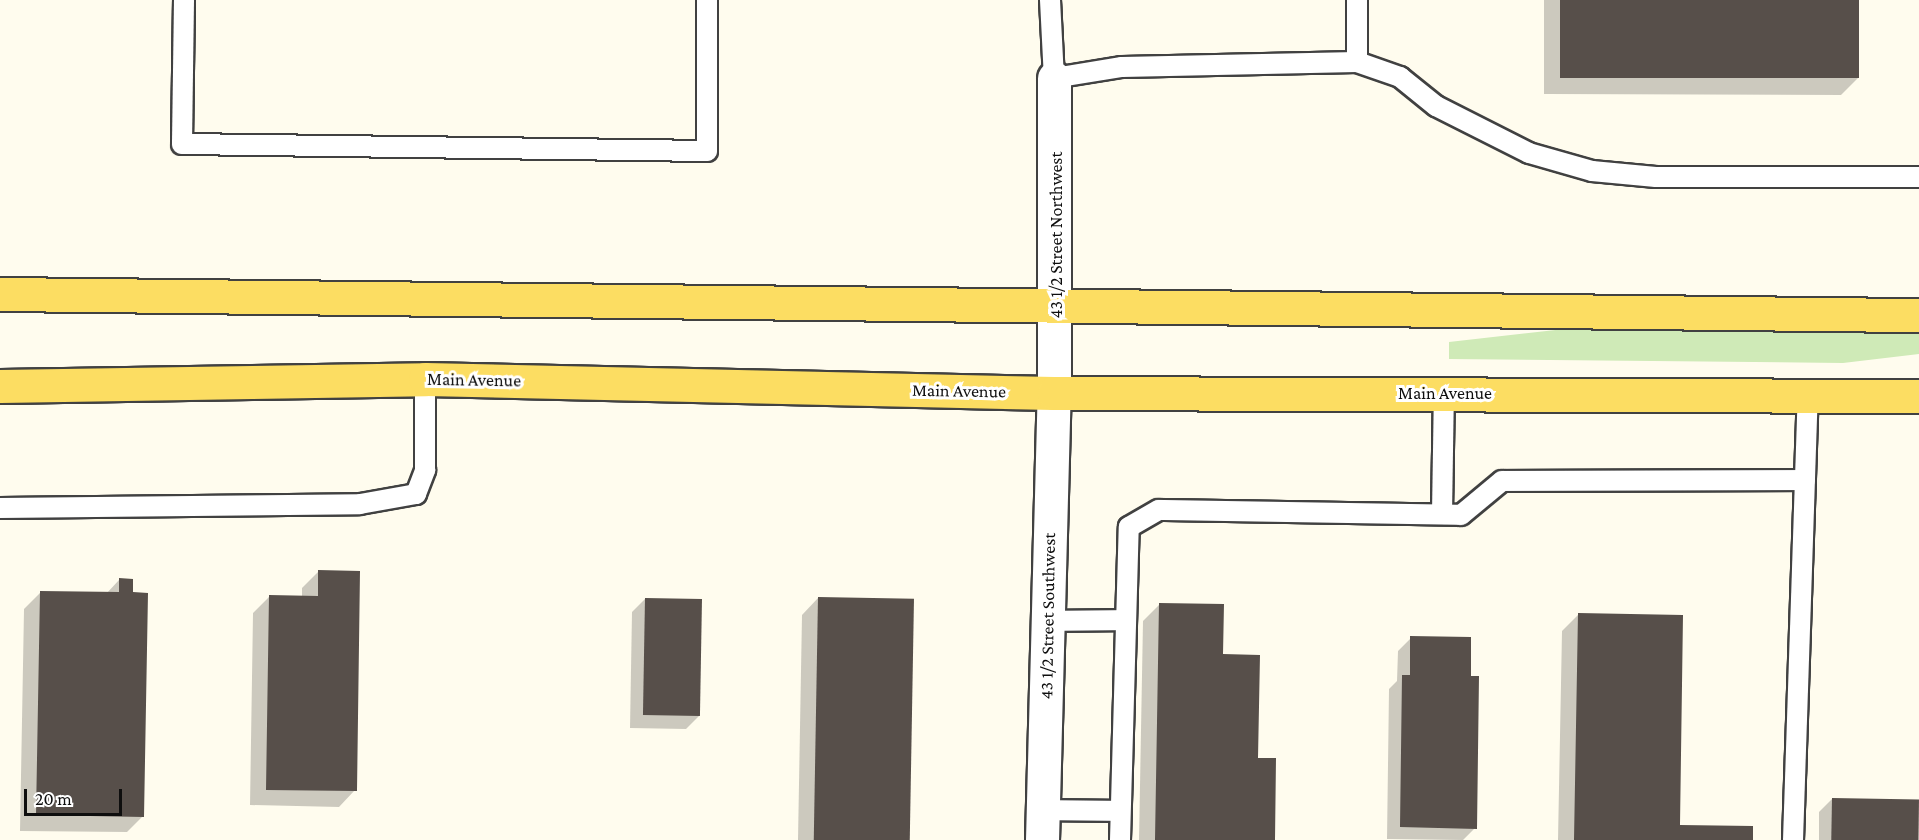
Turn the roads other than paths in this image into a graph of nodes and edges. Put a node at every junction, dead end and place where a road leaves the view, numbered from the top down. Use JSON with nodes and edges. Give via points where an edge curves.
{"nodes":[{"id":1,"x":184,"y":0,"type":"edge"},
{"id":2,"x":707,"y":0,"type":"edge"},
{"id":3,"x":1050,"y":0,"type":"edge"},
{"id":4,"x":1357,"y":0,"type":"edge"},
{"id":5,"x":1357,"y":62,"type":"junction"},
{"id":6,"x":1054,"y":78,"type":"junction"},
{"id":7,"x":1919,"y":177,"type":"edge"},
{"id":8,"x":0,"y":294,"type":"edge"},
{"id":9,"x":1055,"y":306,"type":"junction"},
{"id":10,"x":1919,"y":315,"type":"edge"},
{"id":11,"x":1919,"y":376,"type":"edge"},
{"id":12,"x":425,"y":379,"type":"junction"},
{"id":13,"x":0,"y":386,"type":"edge"},
{"id":14,"x":1054,"y":393,"type":"junction"},
{"id":15,"x":1443,"y":393,"type":"junction"},
{"id":16,"x":1808,"y":394,"type":"junction"},
{"id":17,"x":1919,"y":396,"type":"edge"},
{"id":18,"x":1805,"y":480,"type":"junction"},
{"id":19,"x":0,"y":508,"type":"edge"},
{"id":20,"x":1442,"y":514,"type":"junction"},
{"id":21,"x":1126,"y":620,"type":"junction"},
{"id":22,"x":1048,"y":621,"type":"junction"},
{"id":23,"x":1120,"y":811,"type":"junction"},
{"id":24,"x":1043,"y":825,"type":"edge"},
{"id":25,"x":1120,"y":840,"type":"edge"},
{"id":26,"x":1793,"y":840,"type":"edge"}],
"edges":[{"from":1,"to":2,"type":"lane","via":[[182,144],[707,151]]},
{"from":3,"to":6,"type":"lane"},
{"from":4,"to":5,"type":"lane"},
{"from":5,"to":6,"type":"lane","via":[[1122,67]]},
{"from":5,"to":7,"type":"lane","via":[[1400,77],[1436,106],[1529,153],[1592,171],[1656,177]]},
{"from":6,"to":9,"type":"street","name":"43 1/2 Street Northwest"},
{"from":8,"to":9,"type":"main road"},
{"from":9,"to":10,"type":"main road"},
{"from":9,"to":14,"type":"street","name":"43 1/2 Street Northwest"},
{"from":11,"to":16,"type":"main road"},
{"from":12,"to":13,"type":"main road","name":"Main Avenue"},
{"from":12,"to":14,"type":"main road","name":"Main Avenue"},
{"from":12,"to":19,"type":"lane","via":[[425,470],[416,494],[360,504]]},
{"from":14,"to":15,"type":"main road","name":"Main Avenue"},
{"from":14,"to":22,"type":"street","name":"43 1/2 Street Southwest"},
{"from":15,"to":16,"type":"main road","name":"Main Avenue"},
{"from":15,"to":20,"type":"lane"},
{"from":16,"to":17,"type":"main road","name":"Main Avenue"},
{"from":16,"to":18,"type":"lane"},
{"from":18,"to":20,"type":"lane","via":[[1502,481],[1461,515]]},
{"from":18,"to":26,"type":"lane"},
{"from":20,"to":21,"type":"lane","via":[[1159,510],[1129,527]]},
{"from":21,"to":22,"type":"lane"},
{"from":21,"to":23,"type":"lane"},
{"from":22,"to":24,"type":"street","name":"43 1/2 Street Southwest"},
{"from":23,"to":24,"type":"lane"},
{"from":23,"to":25,"type":"lane"}]}
